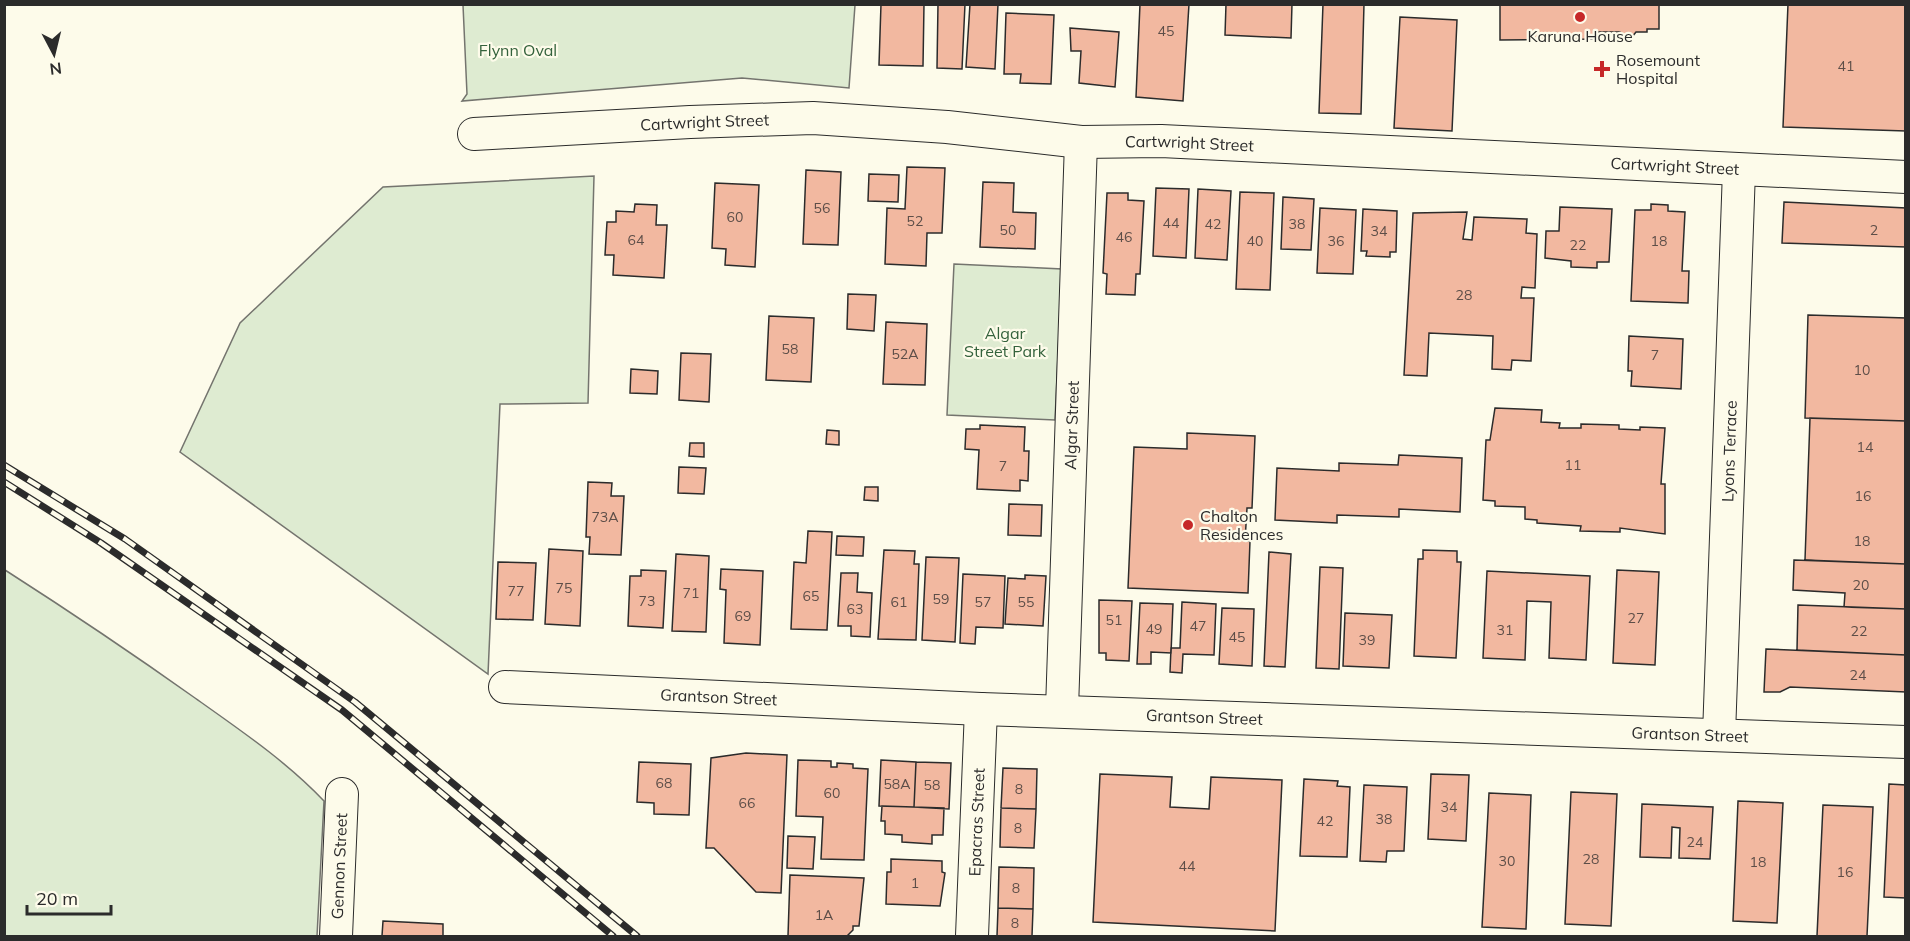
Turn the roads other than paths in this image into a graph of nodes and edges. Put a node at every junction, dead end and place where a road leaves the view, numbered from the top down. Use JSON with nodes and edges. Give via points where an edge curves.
{"nodes":[{"id":1,"x":474,"y":134,"type":"dead end"},
{"id":2,"x":1081,"y":142,"type":"junction"},
{"id":3,"x":1739,"y":170,"type":"junction"},
{"id":4,"x":1905,"y":177,"type":"edge"},
{"id":5,"x":505,"y":687,"type":"dead end"},
{"id":6,"x":981,"y":708,"type":"junction"},
{"id":7,"x":1062,"y":709,"type":"junction"},
{"id":8,"x":1719,"y":735,"type":"junction"},
{"id":9,"x":1905,"y":742,"type":"edge"},
{"id":10,"x":342,"y":794,"type":"dead end"},
{"id":11,"x":336,"y":936,"type":"edge"},
{"id":12,"x":972,"y":936,"type":"edge"}],
"edges":[{"from":1,"to":2,"type":"street","name":"Cartwright Street","via":[[813,118]]},
{"from":2,"to":3,"type":"street","name":"Cartwright Street","via":[[1161,141]]},
{"from":2,"to":7,"type":"street","name":"Algar Street"},
{"from":3,"to":4,"type":"street","name":"Cartwright Street"},
{"from":3,"to":8,"type":"street","name":"Lyons Terrace"},
{"from":5,"to":6,"type":"street","name":"Grantson Street"},
{"from":6,"to":7,"type":"street","name":"Grantson Street"},
{"from":6,"to":12,"type":"street","name":"Epacras Street"},
{"from":7,"to":8,"type":"street","name":"Grantson Street"},
{"from":8,"to":9,"type":"street","name":"Grantson Street"},
{"from":10,"to":11,"type":"street","name":"Gennon Street"}]}
